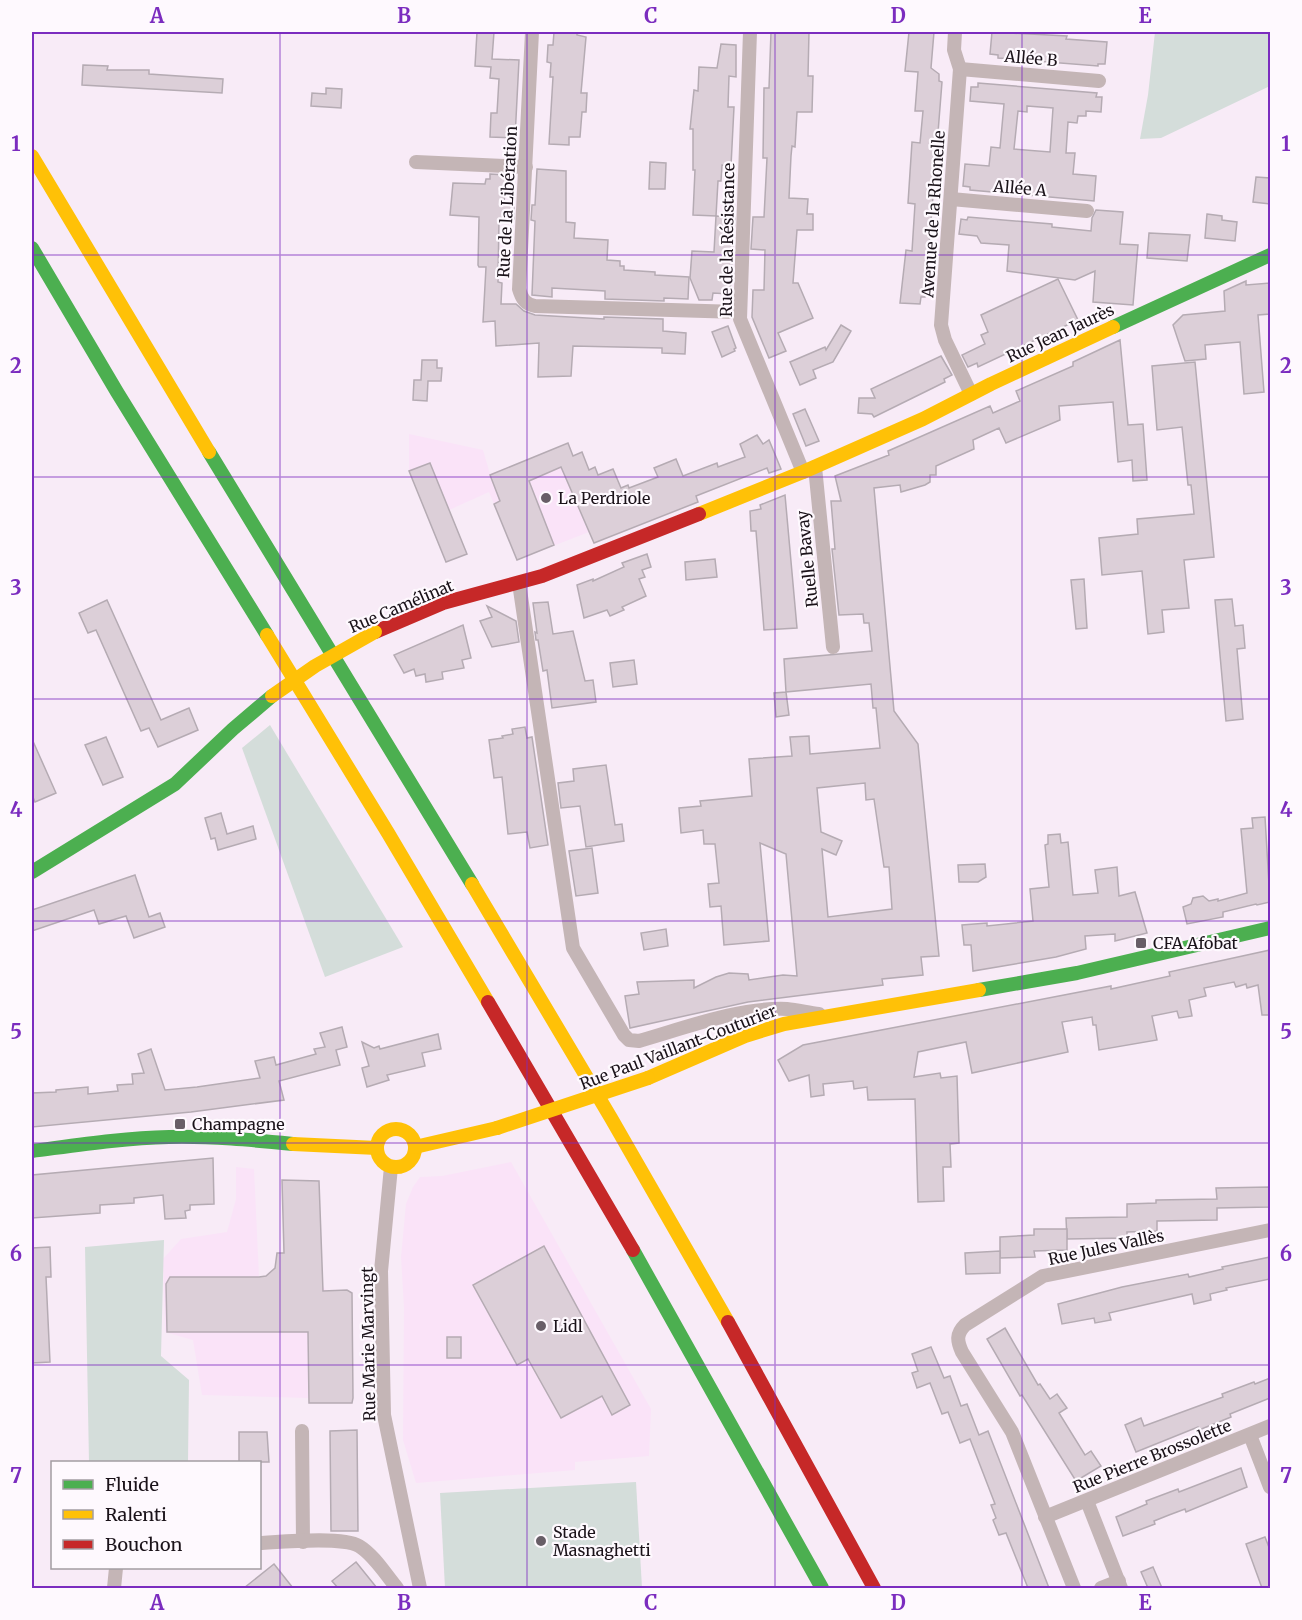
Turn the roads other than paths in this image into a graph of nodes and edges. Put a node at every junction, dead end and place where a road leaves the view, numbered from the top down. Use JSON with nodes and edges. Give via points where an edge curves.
{"nodes":[{"id":1,"x":532,"y":32,"type":"edge"},
{"id":2,"x":750,"y":32,"type":"edge"},
{"id":3,"x":955,"y":32,"type":"edge"},
{"id":4,"x":960,"y":69,"type":"junction"},
{"id":5,"x":1099,"y":81,"type":"dead end"},
{"id":6,"x":32,"y":156,"type":"edge"},
{"id":7,"x":416,"y":162,"type":"dead end"},
{"id":8,"x":526,"y":167,"type":"junction"},
{"id":9,"x":951,"y":199,"type":"junction"},
{"id":10,"x":1087,"y":211,"type":"dead end"},
{"id":11,"x":32,"y":248,"type":"edge"},
{"id":12,"x":1270,"y":255,"type":"edge"},
{"id":13,"x":739,"y":312,"type":"junction"},
{"id":14,"x":971,"y":394,"type":"junction"},
{"id":15,"x":864,"y":445,"type":"joint"},
{"id":16,"x":809,"y":470,"type":"junction"},
{"id":17,"x":519,"y":584,"type":"junction"},
{"id":18,"x":833,"y":647,"type":"dead end"},
{"id":19,"x":32,"y":872,"type":"edge"},
{"id":20,"x":1270,"y":928,"type":"edge"},
{"id":21,"x":827,"y":1016,"type":"junction"},
{"id":22,"x":415,"y":1146,"type":"junction"},
{"id":23,"x":377,"y":1148,"type":"junction"},
{"id":24,"x":32,"y":1151,"type":"edge"},
{"id":25,"x":391,"y":1167,"type":"junction"},
{"id":26,"x":1270,"y":1230,"type":"edge"},
{"id":27,"x":1270,"y":1426,"type":"edge"},
{"id":28,"x":302,"y":1431,"type":"dead end"},
{"id":29,"x":1250,"y":1435,"type":"junction"},
{"id":30,"x":1269,"y":1480,"type":"edge"},
{"id":31,"x":1087,"y":1500,"type":"junction"},
{"id":32,"x":1045,"y":1517,"type":"junction"},
{"id":33,"x":788,"y":1525,"type":"junction"},
{"id":34,"x":303,"y":1542,"type":"junction"},
{"id":35,"x":261,"y":1543,"type":"edge"},
{"id":36,"x":856,"y":1554,"type":"junction"},
{"id":37,"x":116,"y":1569,"type":"edge"},
{"id":38,"x":1120,"y":1585,"type":"edge"},
{"id":39,"x":114,"y":1588,"type":"edge"},
{"id":40,"x":397,"y":1588,"type":"edge"},
{"id":41,"x":420,"y":1588,"type":"edge"},
{"id":42,"x":816,"y":1588,"type":"edge"},
{"id":43,"x":822,"y":1588,"type":"edge"},
{"id":44,"x":874,"y":1588,"type":"edge"},
{"id":45,"x":880,"y":1588,"type":"edge"},
{"id":46,"x":1074,"y":1588,"type":"edge"},
{"id":47,"x":1101,"y":1588,"type":"edge"}],
"edges":[{"from":1,"to":8,"type":"street","name":"Rue de la Libération"},
{"from":2,"to":13,"type":"street","name":"Rue de la Résistance"},
{"from":3,"to":4,"type":"street","name":"Avenue de la Rhonelle","via":[[954,50]]},
{"from":4,"to":5,"type":"street","name":"Allée B"},
{"from":4,"to":9,"type":"street","name":"Avenue de la Rhonelle"},
{"from":6,"to":36,"type":"main road","via":[[663,1207]]},
{"from":7,"to":8,"type":"street"},
{"from":8,"to":13,"type":"street","name":"Rue de la Libération","via":[[519,289],[526,303]]},
{"from":9,"to":10,"type":"street","name":"Allée A"},
{"from":9,"to":14,"type":"street","name":"Avenue de la Rhonelle","via":[[941,325]]},
{"from":11,"to":33,"type":"main road","via":[[495,1014]]},
{"from":12,"to":14,"type":"main road","name":"Rue Jean Jaurès"},
{"from":13,"to":16,"type":"street","name":"Rue de la Résistance","via":[[741,325]]},
{"from":14,"to":15,"type":"main road","name":"Rue Jean Jaurès"},
{"from":15,"to":16,"type":"main road","name":"Rue Camélinat"},
{"from":16,"to":17,"type":"main road","name":"Rue Camélinat"},
{"from":16,"to":18,"type":"street","name":"Ruelle Bavay"},
{"from":17,"to":19,"type":"main road","name":"Rue Camélinat","bridge":true,"via":[[443,603],[327,658],[272,696],[175,784]]},
{"from":17,"to":21,"type":"street","via":[[573,948],[624,1035],[639,1041],[719,1018],[775,1010]]},
{"from":20,"to":21,"type":"main road","name":"Rue Paul Vaillant-Couturier","via":[[1077,973]]},
{"from":21,"to":22,"type":"main road","name":"Rue Paul Vaillant-Couturier","bridge":true,"via":[[758,1031],[648,1078],[497,1128]]},
{"from":22,"to":23,"type":"main road","via":[[407,1134],[393,1130],[383,1135]]},
{"from":22,"to":25,"type":"main road","via":[[408,1163]]},
{"from":23,"to":24,"type":"main road","via":[[187,1137]]},
{"from":23,"to":25,"type":"main road","via":[[382,1161]]},
{"from":25,"to":41,"type":"street","name":"Rue Marie Marvingt","via":[[381,1271],[384,1415]]},
{"from":26,"to":32,"type":"street","name":"Rue Jules Vallès","via":[[1043,1276],[960,1329],[957,1340],[962,1352],[1008,1425]]},
{"from":27,"to":29,"type":"street","name":"Rue Pierre Brossolette"},
{"from":28,"to":34,"type":"street"},
{"from":29,"to":30,"type":"street"},
{"from":29,"to":31,"type":"street","name":"Rue Pierre Brossolette"},
{"from":31,"to":32,"type":"street","name":"Rue Pierre Brossolette"},
{"from":31,"to":38,"type":"street"},
{"from":32,"to":46,"type":"street","name":"Rue Jules Vallès"},
{"from":33,"to":42,"type":"main road"},
{"from":33,"to":43,"type":"main road"},
{"from":34,"to":35,"type":"street"},
{"from":34,"to":40,"type":"street","via":[[346,1542],[358,1546]]},
{"from":36,"to":44,"type":"main road"},
{"from":36,"to":45,"type":"main road"},
{"from":37,"to":39,"type":"street"},
{"from":38,"to":47,"type":"street"}]}
